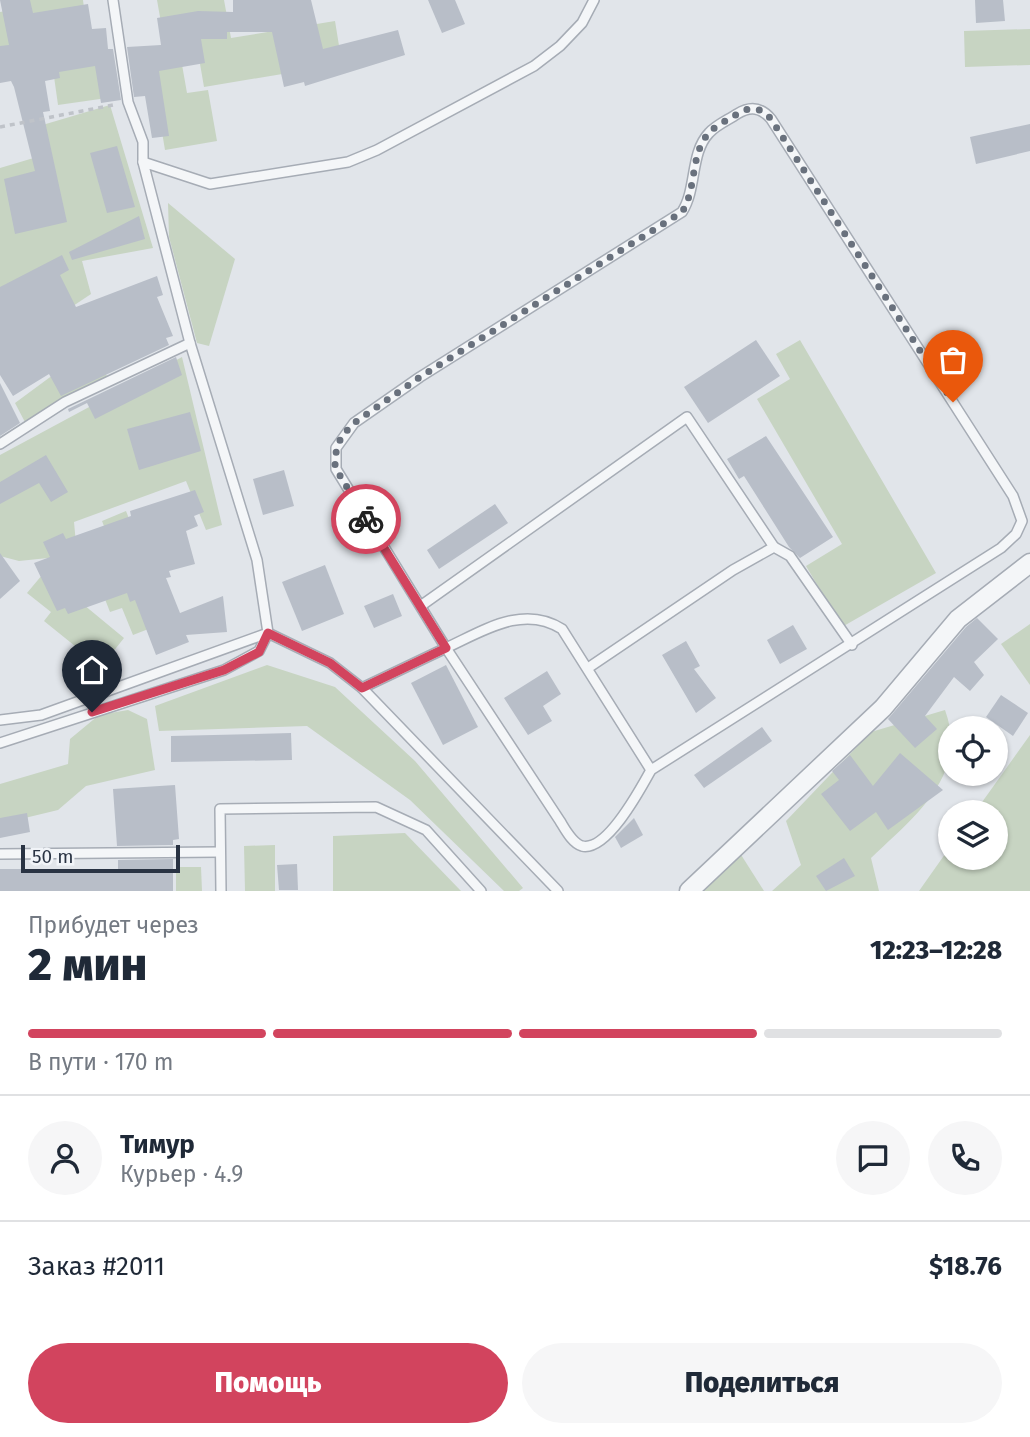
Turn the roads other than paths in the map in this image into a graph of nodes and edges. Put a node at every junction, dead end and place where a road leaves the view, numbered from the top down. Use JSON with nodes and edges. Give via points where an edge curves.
{"nodes":[{"id":1,"x":113,"y":0,"type":"edge"},
{"id":2,"x":594,"y":0,"type":"edge"},
{"id":3,"x":143,"y":162,"type":"junction"},
{"id":4,"x":190,"y":343,"type":"junction"},
{"id":5,"x":0,"y":443,"type":"edge"},
{"id":6,"x":774,"y":547,"type":"junction"},
{"id":7,"x":1030,"y":563,"type":"edge"},
{"id":8,"x":422,"y":605,"type":"junction"},
{"id":9,"x":268,"y":633,"type":"junction"},
{"id":10,"x":852,"y":645,"type":"junction"},
{"id":11,"x":446,"y":648,"type":"junction"},
{"id":12,"x":588,"y":668,"type":"junction"},
{"id":13,"x":362,"y":688,"type":"junction"},
{"id":14,"x":0,"y":720,"type":"edge"},
{"id":15,"x":0,"y":743,"type":"edge"},
{"id":16,"x":651,"y":770,"type":"junction"},
{"id":17,"x":220,"y":852,"type":"junction"},
{"id":18,"x":0,"y":854,"type":"edge"},
{"id":19,"x":221,"y":891,"type":"edge"},
{"id":20,"x":481,"y":891,"type":"edge"},
{"id":21,"x":558,"y":891,"type":"edge"},
{"id":22,"x":689,"y":891,"type":"edge"}],
"edges":[{"from":1,"to":3,"type":"lane","via":[[128,102],[143,142]]},
{"from":2,"to":3,"type":"lane","via":[[582,23],[534,66],[348,162],[210,184]]},
{"from":3,"to":4,"type":"lane"},
{"from":4,"to":5,"type":"lane","via":[[65,402]]},
{"from":4,"to":9,"type":"lane","via":[[257,560]]},
{"from":6,"to":8,"type":"lane","via":[[687,418]]},
{"from":6,"to":10,"type":"lane","via":[[790,556]]},
{"from":6,"to":12,"type":"lane"},
{"from":7,"to":22,"type":"street","via":[[958,619],[883,708]]},
{"from":8,"to":10,"type":"lane","via":[[336,469],[341,437],[420,377],[682,212],[709,132],[753,108],[771,119],[1021,513],[1020,528],[1001,548]]},
{"from":8,"to":11,"type":"lane"},
{"from":9,"to":13,"type":"lane","via":[[330,663]]},
{"from":9,"to":14,"type":"lane","via":[[41,715]]},
{"from":9,"to":15,"type":"lane","via":[[259,652],[224,670]]},
{"from":10,"to":16,"type":"lane"},
{"from":11,"to":12,"type":"lane","via":[[504,622],[547,619],[562,629]]},
{"from":11,"to":13,"type":"lane"},
{"from":11,"to":16,"type":"lane","via":[[559,821],[582,846],[597,843],[618,822]]},
{"from":12,"to":16,"type":"lane"},
{"from":13,"to":21,"type":"lane"},
{"from":17,"to":18,"type":"lane"},
{"from":17,"to":19,"type":"lane"},
{"from":17,"to":20,"type":"lane","via":[[220,808],[376,807],[426,830]]}]}
